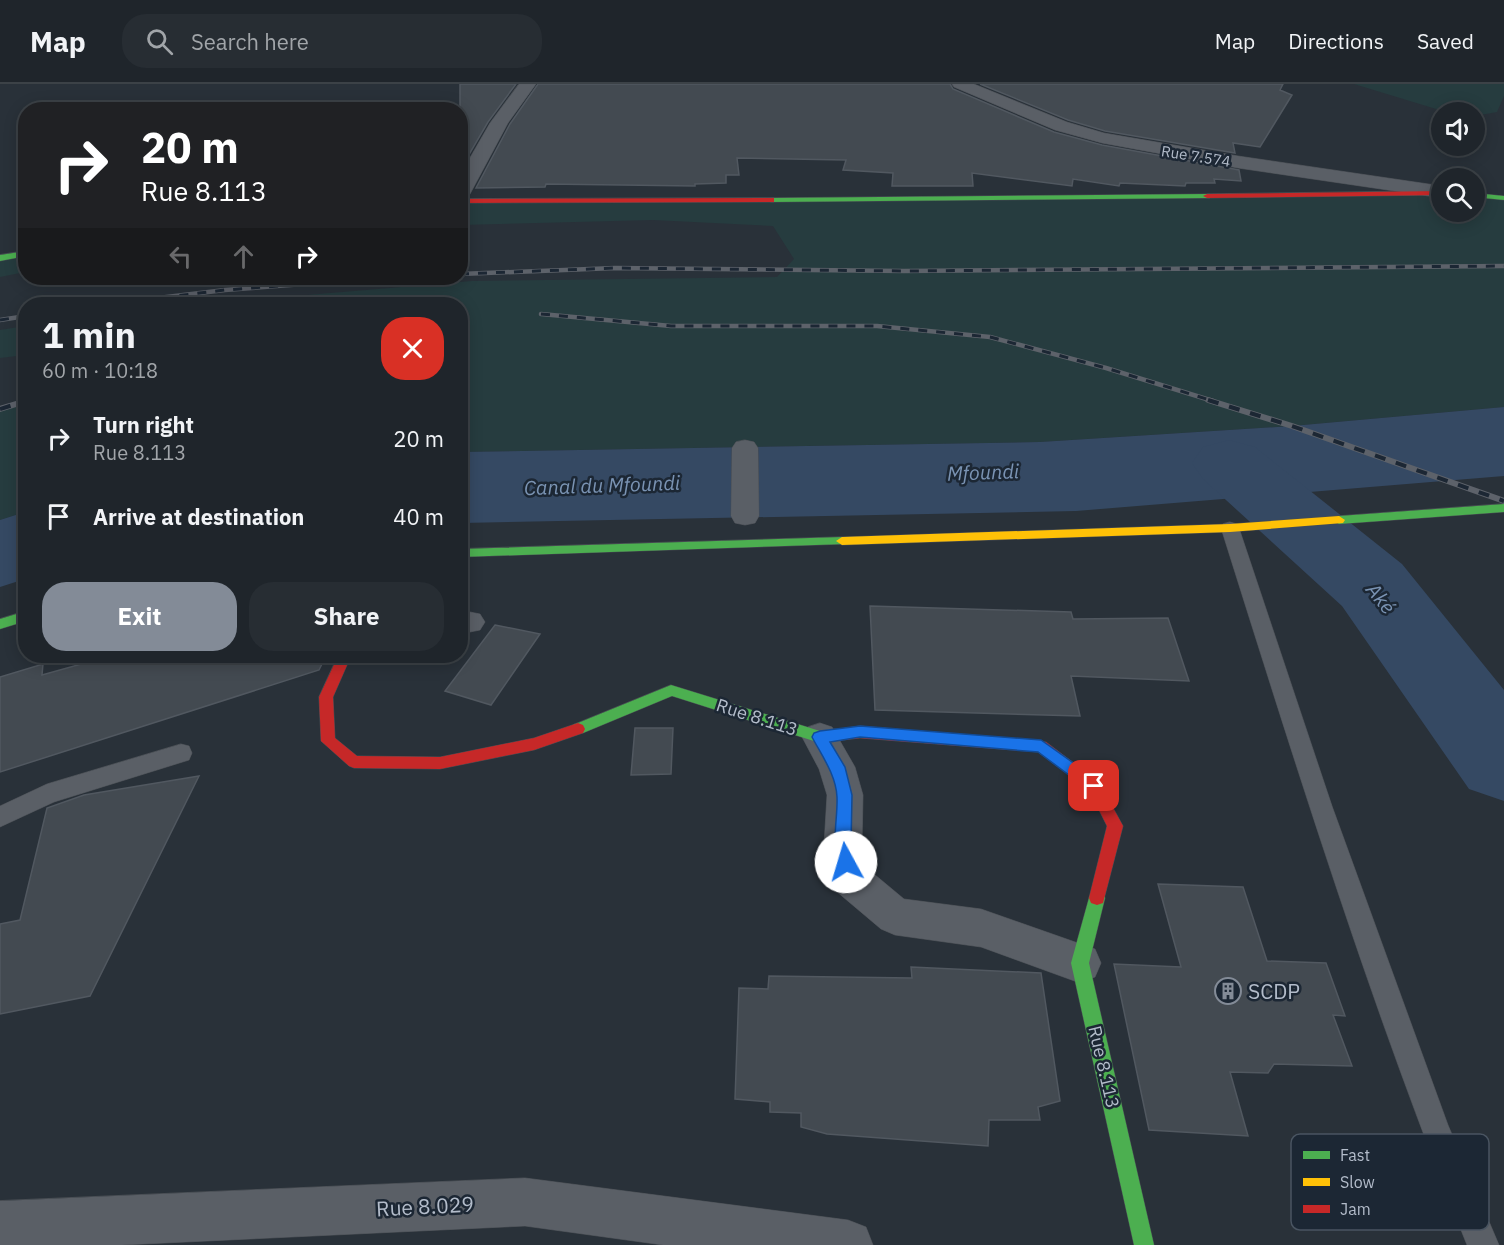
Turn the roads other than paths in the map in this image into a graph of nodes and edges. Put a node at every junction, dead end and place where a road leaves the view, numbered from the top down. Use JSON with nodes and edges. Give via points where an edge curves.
{"nodes":[{"id":1,"x":528,"y":84,"type":"edge"},
{"id":2,"x":960,"y":84,"type":"edge"},
{"id":3,"x":468,"y":178,"type":"edge"},
{"id":4,"x":1431,"y":190,"type":"edge"},
{"id":5,"x":1431,"y":192,"type":"edge"},
{"id":6,"x":1485,"y":196,"type":"edge"},
{"id":7,"x":1504,"y":198,"type":"edge"},
{"id":8,"x":468,"y":201,"type":"edge"},
{"id":9,"x":18,"y":255,"type":"edge"},
{"id":10,"x":0,"y":258,"type":"edge"},
{"id":11,"x":745,"y":448,"type":"dead end"},
{"id":12,"x":1504,"y":508,"type":"edge"},
{"id":13,"x":745,"y":516,"type":"dead end"},
{"id":14,"x":1230,"y":528,"type":"junction"},
{"id":15,"x":468,"y":553,"type":"edge"},
{"id":16,"x":18,"y":618,"type":"edge"},
{"id":17,"x":0,"y":624,"type":"edge"},
{"id":18,"x":341,"y":663,"type":"edge"},
{"id":19,"x":820,"y":737,"type":"junction"},
{"id":20,"x":181,"y":753,"type":"dead end"},
{"id":21,"x":0,"y":817,"type":"edge"},
{"id":22,"x":1080,"y":963,"type":"junction"},
{"id":23,"x":1437,"y":1134,"type":"edge"},
{"id":24,"x":0,"y":1226,"type":"edge"},
{"id":25,"x":1477,"y":1230,"type":"edge"},
{"id":26,"x":848,"y":1245,"type":"edge"},
{"id":27,"x":1144,"y":1245,"type":"edge"},
{"id":28,"x":1483,"y":1245,"type":"edge"}],
"edges":[{"from":1,"to":3,"type":"street","via":[[489,137]]},
{"from":2,"to":4,"type":"street","name":"Rue 7.574","via":[[1061,126],[1102,138]]},
{"from":5,"to":8,"type":"main road","via":[[1038,199]]},
{"from":6,"to":7,"type":"main road"},
{"from":9,"to":10,"type":"main road"},
{"from":11,"to":13,"type":"street"},
{"from":12,"to":14,"type":"main road"},
{"from":14,"to":15,"type":"main road"},
{"from":14,"to":23,"type":"lane","via":[[1320,806]]},
{"from":16,"to":17,"type":"main road"},
{"from":18,"to":19,"type":"main road","name":"Rue 8.113","via":[[326,697],[328,741],[354,762],[440,763],[534,744],[671,690]]},
{"from":19,"to":22,"type":"street","via":[[837,767],[845,795],[843,845],[850,879],[895,916],[981,928]]},
{"from":19,"to":22,"type":"main road","name":"Rue 8.113","via":[[860,732],[1041,746],[1094,786],[1115,826]]},
{"from":20,"to":21,"type":"lane","via":[[47,794]]},
{"from":22,"to":27,"type":"main road","name":"Rue 8.113"},
{"from":24,"to":26,"type":"street","name":"Rue 8.029","via":[[525,1202]]},
{"from":25,"to":28,"type":"lane"}]}
